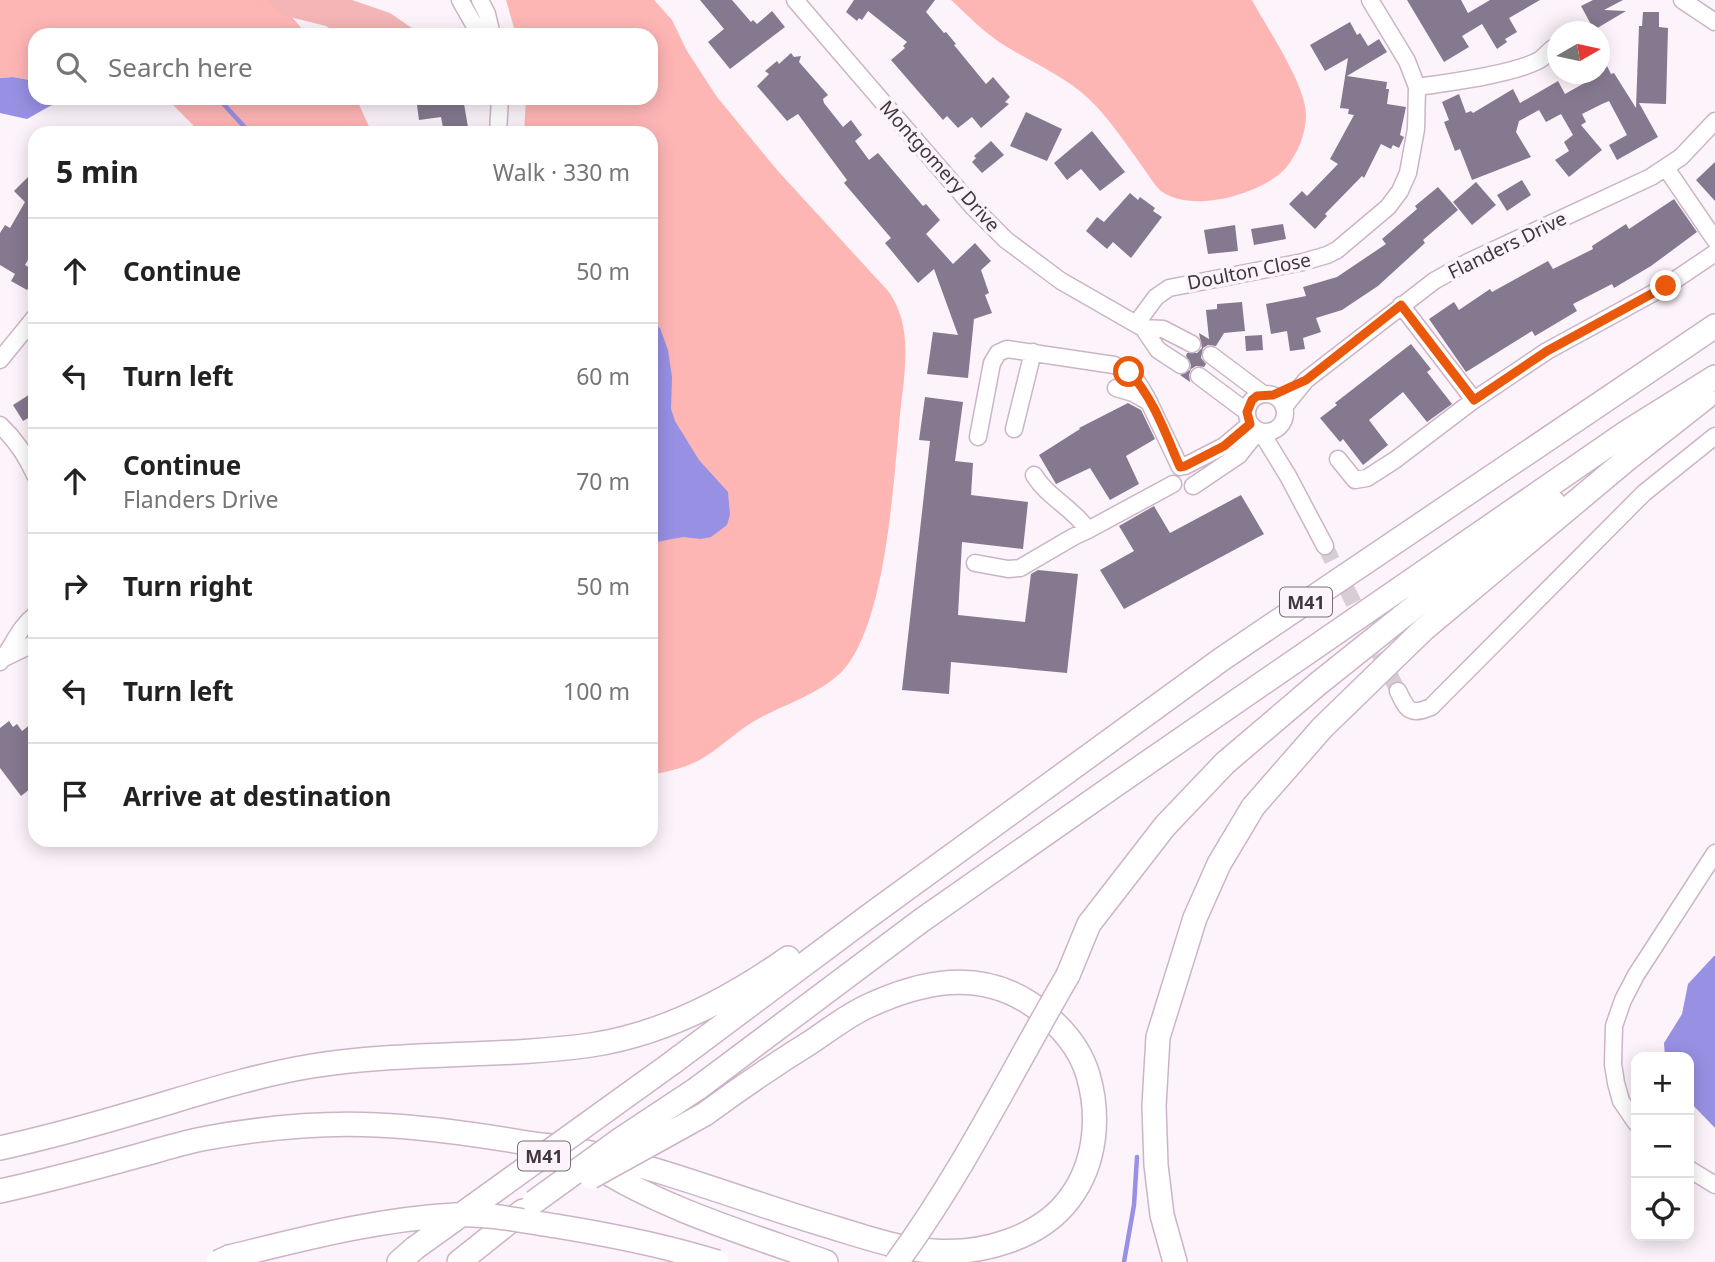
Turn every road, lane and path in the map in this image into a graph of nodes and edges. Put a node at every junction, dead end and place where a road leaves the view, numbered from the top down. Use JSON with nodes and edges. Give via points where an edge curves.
{"nodes":[{"id":1,"x":460,"y":0,"type":"edge"},
{"id":2,"x":480,"y":0,"type":"edge"},
{"id":3,"x":795,"y":0,"type":"edge"},
{"id":4,"x":1370,"y":0,"type":"edge"},
{"id":5,"x":1682,"y":0,"type":"edge"},
{"id":6,"x":1715,"y":22,"type":"edge"},
{"id":7,"x":476,"y":28,"type":"edge"},
{"id":8,"x":490,"y":28,"type":"edge"},
{"id":9,"x":1547,"y":54,"type":"edge"},
{"id":10,"x":1417,"y":87,"type":"junction"},
{"id":11,"x":500,"y":105,"type":"edge"},
{"id":12,"x":498,"y":126,"type":"edge"},
{"id":13,"x":1713,"y":128,"type":"edge"},
{"id":14,"x":1666,"y":167,"type":"junction"},
{"id":15,"x":1715,"y":240,"type":"edge"},
{"id":16,"x":1715,"y":253,"type":"edge"},
{"id":17,"x":1401,"y":305,"type":"junction"},
{"id":18,"x":28,"y":326,"type":"edge"},
{"id":19,"x":1140,"y":326,"type":"junction"},
{"id":20,"x":1715,"y":326,"type":"edge"},
{"id":21,"x":1192,"y":344,"type":"dead end"},
{"id":22,"x":1033,"y":352,"type":"junction"},
{"id":23,"x":1211,"y":355,"type":"dead end"},
{"id":24,"x":2,"y":358,"type":"edge"},
{"id":25,"x":1181,"y":365,"type":"dead end"},
{"id":26,"x":0,"y":375,"type":"edge"},
{"id":27,"x":1199,"y":376,"type":"dead end"},
{"id":28,"x":1715,"y":377,"type":"edge"},
{"id":29,"x":1116,"y":388,"type":"dead end"},
{"id":30,"x":1715,"y":388,"type":"edge"},
{"id":31,"x":1273,"y":399,"type":"junction"},
{"id":32,"x":1474,"y":400,"type":"junction"},
{"id":33,"x":1149,"y":402,"type":"junction"},
{"id":34,"x":0,"y":425,"type":"edge"},
{"id":35,"x":1259,"y":425,"type":"junction"},
{"id":36,"x":1014,"y":429,"type":"dead end"},
{"id":37,"x":1715,"y":436,"type":"edge"},
{"id":38,"x":978,"y":437,"type":"dead end"},
{"id":39,"x":1338,"y":459,"type":"dead end"},
{"id":40,"x":28,"y":460,"type":"edge"},
{"id":41,"x":1182,"y":467,"type":"junction"},
{"id":42,"x":1034,"y":475,"type":"dead end"},
{"id":43,"x":1173,"y":484,"type":"junction"},
{"id":44,"x":1193,"y":486,"type":"junction"},
{"id":45,"x":1088,"y":530,"type":"junction"},
{"id":46,"x":1325,"y":546,"type":"tunnel mouth"},
{"id":47,"x":975,"y":563,"type":"dead end"},
{"id":48,"x":28,"y":620,"type":"edge"},
{"id":49,"x":28,"y":647,"type":"edge"},
{"id":50,"x":2,"y":660,"type":"edge"},
{"id":51,"x":1398,"y":691,"type":"tunnel mouth"},
{"id":52,"x":1715,"y":853,"type":"edge"},
{"id":53,"x":905,"y":890,"type":"junction"},
{"id":54,"x":1631,"y":1116,"type":"edge"},
{"id":55,"x":0,"y":1148,"type":"edge"},
{"id":56,"x":570,"y":1149,"type":"junction"},
{"id":57,"x":1694,"y":1173,"type":"edge"},
{"id":58,"x":1715,"y":1185,"type":"edge"},
{"id":59,"x":0,"y":1191,"type":"edge"},
{"id":60,"x":534,"y":1202,"type":"junction"},
{"id":61,"x":218,"y":1262,"type":"edge"},
{"id":62,"x":399,"y":1262,"type":"edge"},
{"id":63,"x":459,"y":1262,"type":"edge"},
{"id":64,"x":717,"y":1262,"type":"edge"},
{"id":65,"x":826,"y":1262,"type":"edge"},
{"id":66,"x":897,"y":1262,"type":"edge"},
{"id":67,"x":1175,"y":1262,"type":"edge"}],
"edges":[{"from":1,"to":7,"type":"street"},
{"from":2,"to":8,"type":"street"},
{"from":3,"to":19,"type":"street","name":"Montgomery Drive","via":[[1006,240],[1061,281]]},
{"from":4,"to":10,"type":"street","name":"Doulton Close","via":[[1407,61]]},
{"from":5,"to":6,"type":"street"},
{"from":9,"to":10,"type":"street","via":[[1526,65]]},
{"from":10,"to":19,"type":"street","name":"Doulton Close","via":[[1408,173],[1388,207],[1336,250],[1315,259],[1169,288],[1156,296]]},
{"from":11,"to":12,"type":"street"},
{"from":13,"to":14,"type":"street","name":"Flanders Drive"},
{"from":14,"to":15,"type":"street"},
{"from":14,"to":17,"type":"street","name":"Flanders Drive","via":[[1468,262]]},
{"from":16,"to":32,"type":"street","via":[[1666,286],[1547,351]]},
{"from":17,"to":31,"type":"street","name":"Flanders Drive","via":[[1306,380]]},
{"from":17,"to":32,"type":"street"},
{"from":18,"to":24,"type":"street"},
{"from":19,"to":21,"type":"street","name":"Montgomery Drive","via":[[1163,330]]},
{"from":19,"to":25,"type":"street","name":"Montgomery Drive","via":[[1158,350]]},
{"from":20,"to":53,"type":"highway","number":"M41","via":[[1222,659]]},
{"from":22,"to":33,"type":"street","via":[[1124,369],[1140,384]]},
{"from":22,"to":36,"type":"street"},
{"from":22,"to":38,"type":"street","via":[[1007,349],[995,357]]},
{"from":23,"to":31,"type":"street"},
{"from":24,"to":26,"type":"street"},
{"from":27,"to":35,"type":"street"},
{"from":28,"to":60,"type":"highway","number":"M41","bridge":true,"via":[[1627,432],[1118,783]]},
{"from":29,"to":33,"type":"street"},
{"from":30,"to":66,"type":"highway","bridge":true,"via":[[1438,588],[1225,763],[1165,826],[1089,924],[1068,975],[965,1159]]},
{"from":30,"to":67,"type":"highway","via":[[1424,629],[1322,728],[1253,807],[1195,918],[1158,1037],[1156,1165],[1162,1215]]},
{"from":31,"to":35,"type":"street","via":[[1252,400]]},
{"from":31,"to":35,"type":"street","via":[[1283,421]]},
{"from":32,"to":39,"type":"street","via":[[1367,478],[1355,480]]},
{"from":33,"to":41,"type":"street"},
{"from":34,"to":40,"type":"street"},
{"from":35,"to":41,"type":"street"},
{"from":35,"to":44,"type":"street","via":[[1239,455]]},
{"from":35,"to":46,"type":"street"},
{"from":37,"to":51,"type":"street","via":[[1636,500],[1432,707],[1411,711]]},
{"from":41,"to":43,"type":"street","via":[[1174,471]]},
{"from":41,"to":44,"type":"street","via":[[1195,474]]},
{"from":42,"to":45,"type":"street"},
{"from":43,"to":44,"type":"street","via":[[1183,491]]},
{"from":43,"to":45,"type":"street"},
{"from":45,"to":47,"type":"street","via":[[1020,568]]},
{"from":48,"to":50,"type":"street"},
{"from":49,"to":50,"type":"street"},
{"from":52,"to":54,"type":"street","via":[[1636,975],[1614,1026],[1616,1083]]},
{"from":53,"to":55,"type":"highway","via":[[839,922],[704,1010],[638,1034],[593,1045],[313,1066]]},
{"from":53,"to":62,"type":"highway","number":"M41","bridge":true},
{"from":56,"to":59,"type":"highway","via":[[464,1132],[380,1125],[287,1127],[204,1138]]},
{"from":56,"to":60,"type":"highway","bridge":true,"via":[[681,1178],[862,1236],[933,1251],[996,1245],[1045,1223],[1080,1185],[1090,1160],[1094,1129],[1092,1088],[1080,1055],[1041,1010],[1013,992],[965,981],[939,983],[866,1007],[705,1114],[578,1184]]},
{"from":56,"to":65,"type":"highway","via":[[654,1196]]},
{"from":57,"to":58,"type":"street"},
{"from":60,"to":63,"type":"highway","number":"M41","bridge":true},
{"from":61,"to":64,"type":"highway","bridge":true,"via":[[341,1230],[457,1215],[625,1237]]}]}
